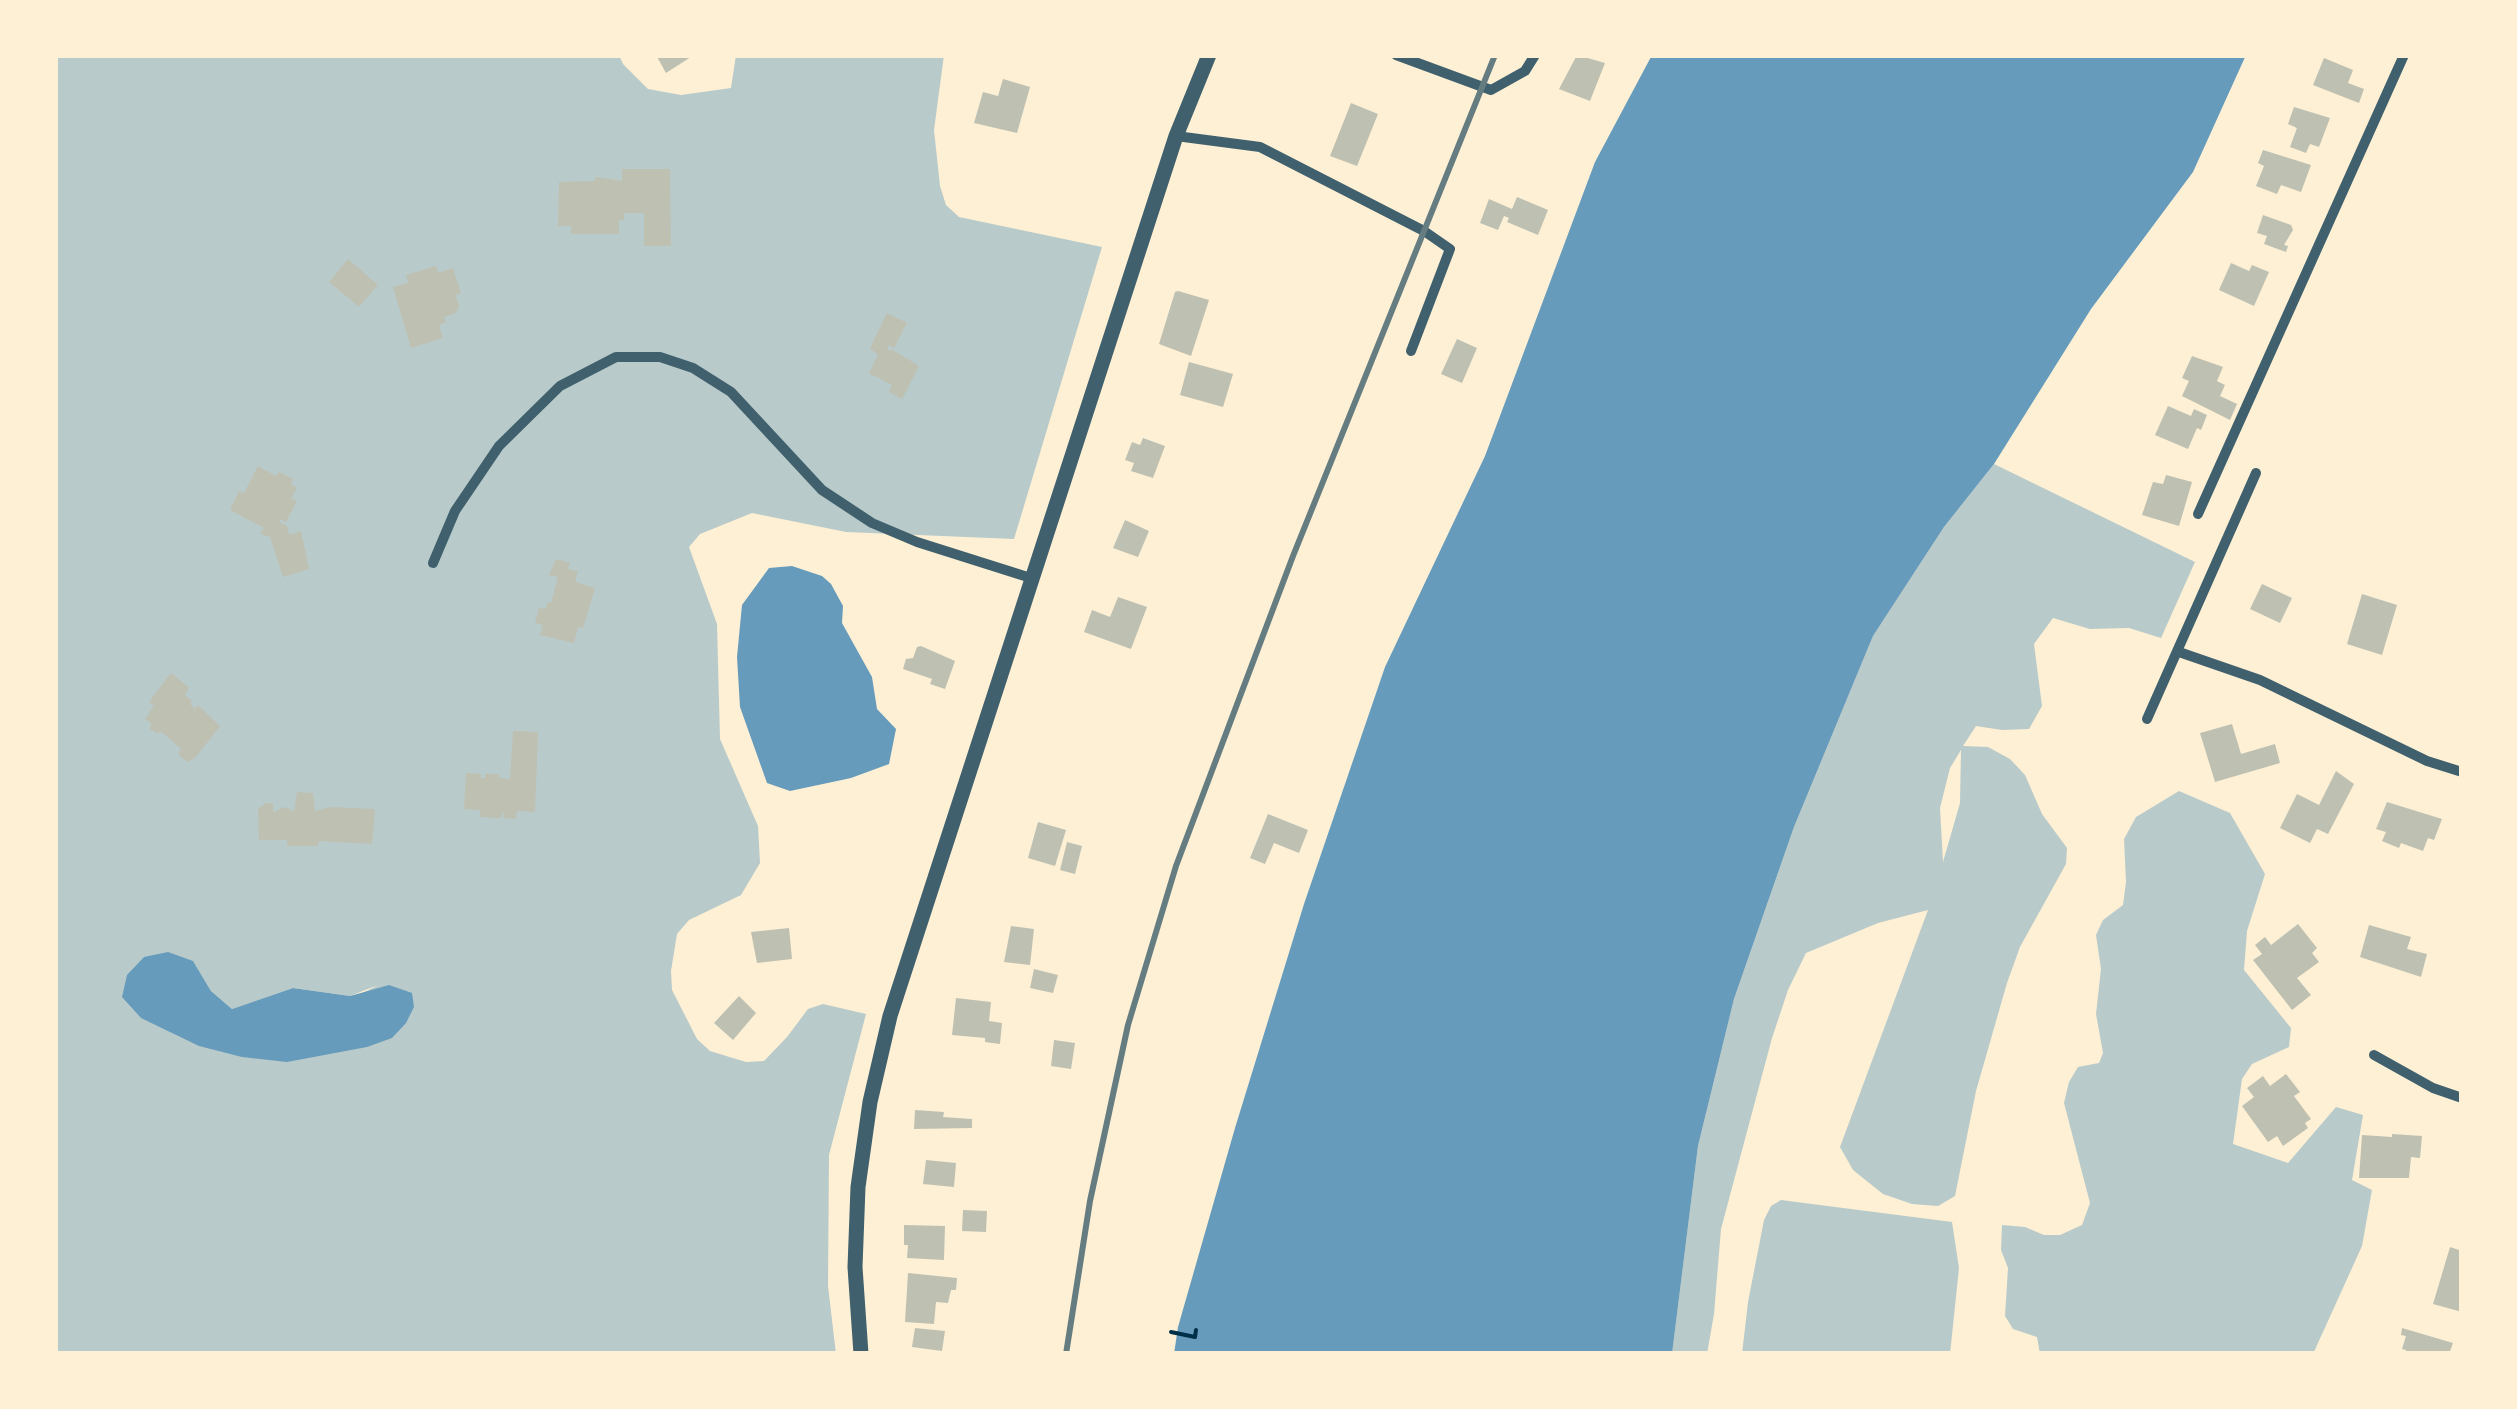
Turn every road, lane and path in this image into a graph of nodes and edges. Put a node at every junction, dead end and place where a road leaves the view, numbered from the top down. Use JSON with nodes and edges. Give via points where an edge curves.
{"nodes":[{"id":1,"x":1208,"y":55,"type":"edge"},
{"id":2,"x":1396,"y":55,"type":"edge"},
{"id":3,"x":1535,"y":55,"type":"edge"},
{"id":4,"x":2404,"y":55,"type":"edge"},
{"id":5,"x":1176,"y":136,"type":"junction"},
{"id":6,"x":1411,"y":351,"type":"dead end"},
{"id":7,"x":2256,"y":474,"type":"dead end"},
{"id":8,"x":2198,"y":514,"type":"dead end"},
{"id":9,"x":434,"y":563,"type":"dead end"},
{"id":10,"x":1034,"y":579,"type":"junction"},
{"id":11,"x":2178,"y":652,"type":"junction"},
{"id":12,"x":2147,"y":718,"type":"dead end"},
{"id":13,"x":2462,"y":772,"type":"edge"},
{"id":14,"x":2374,"y":1055,"type":"dead end"},
{"id":15,"x":2462,"y":1098,"type":"edge"},
{"id":16,"x":1196,"y":1330,"type":"dead end"},
{"id":17,"x":1171,"y":1332,"type":"dead end"},
{"id":18,"x":860,"y":1354,"type":"edge"}],
"edges":[{"from":1,"to":5,"type":"street"},
{"from":2,"to":3,"type":"street","via":[[1491,90],[1524,71]]},
{"from":4,"to":8,"type":"street"},
{"from":5,"to":6,"type":"street","via":[[1260,146],[1450,250]]},
{"from":5,"to":10,"type":"street"},
{"from":7,"to":11,"type":"street"},
{"from":9,"to":10,"type":"street","via":[[454,511],[499,446],[560,386],[616,357],[660,356],[730,392],[822,490],[872,522]]},
{"from":10,"to":18,"type":"street","via":[[880,1055],[858,1187]]},
{"from":11,"to":12,"type":"street"},
{"from":11,"to":13,"type":"street","via":[[2260,680]]},
{"from":14,"to":15,"type":"street"},
{"from":16,"to":17,"type":"path","via":[[1195,1337]]}]}
